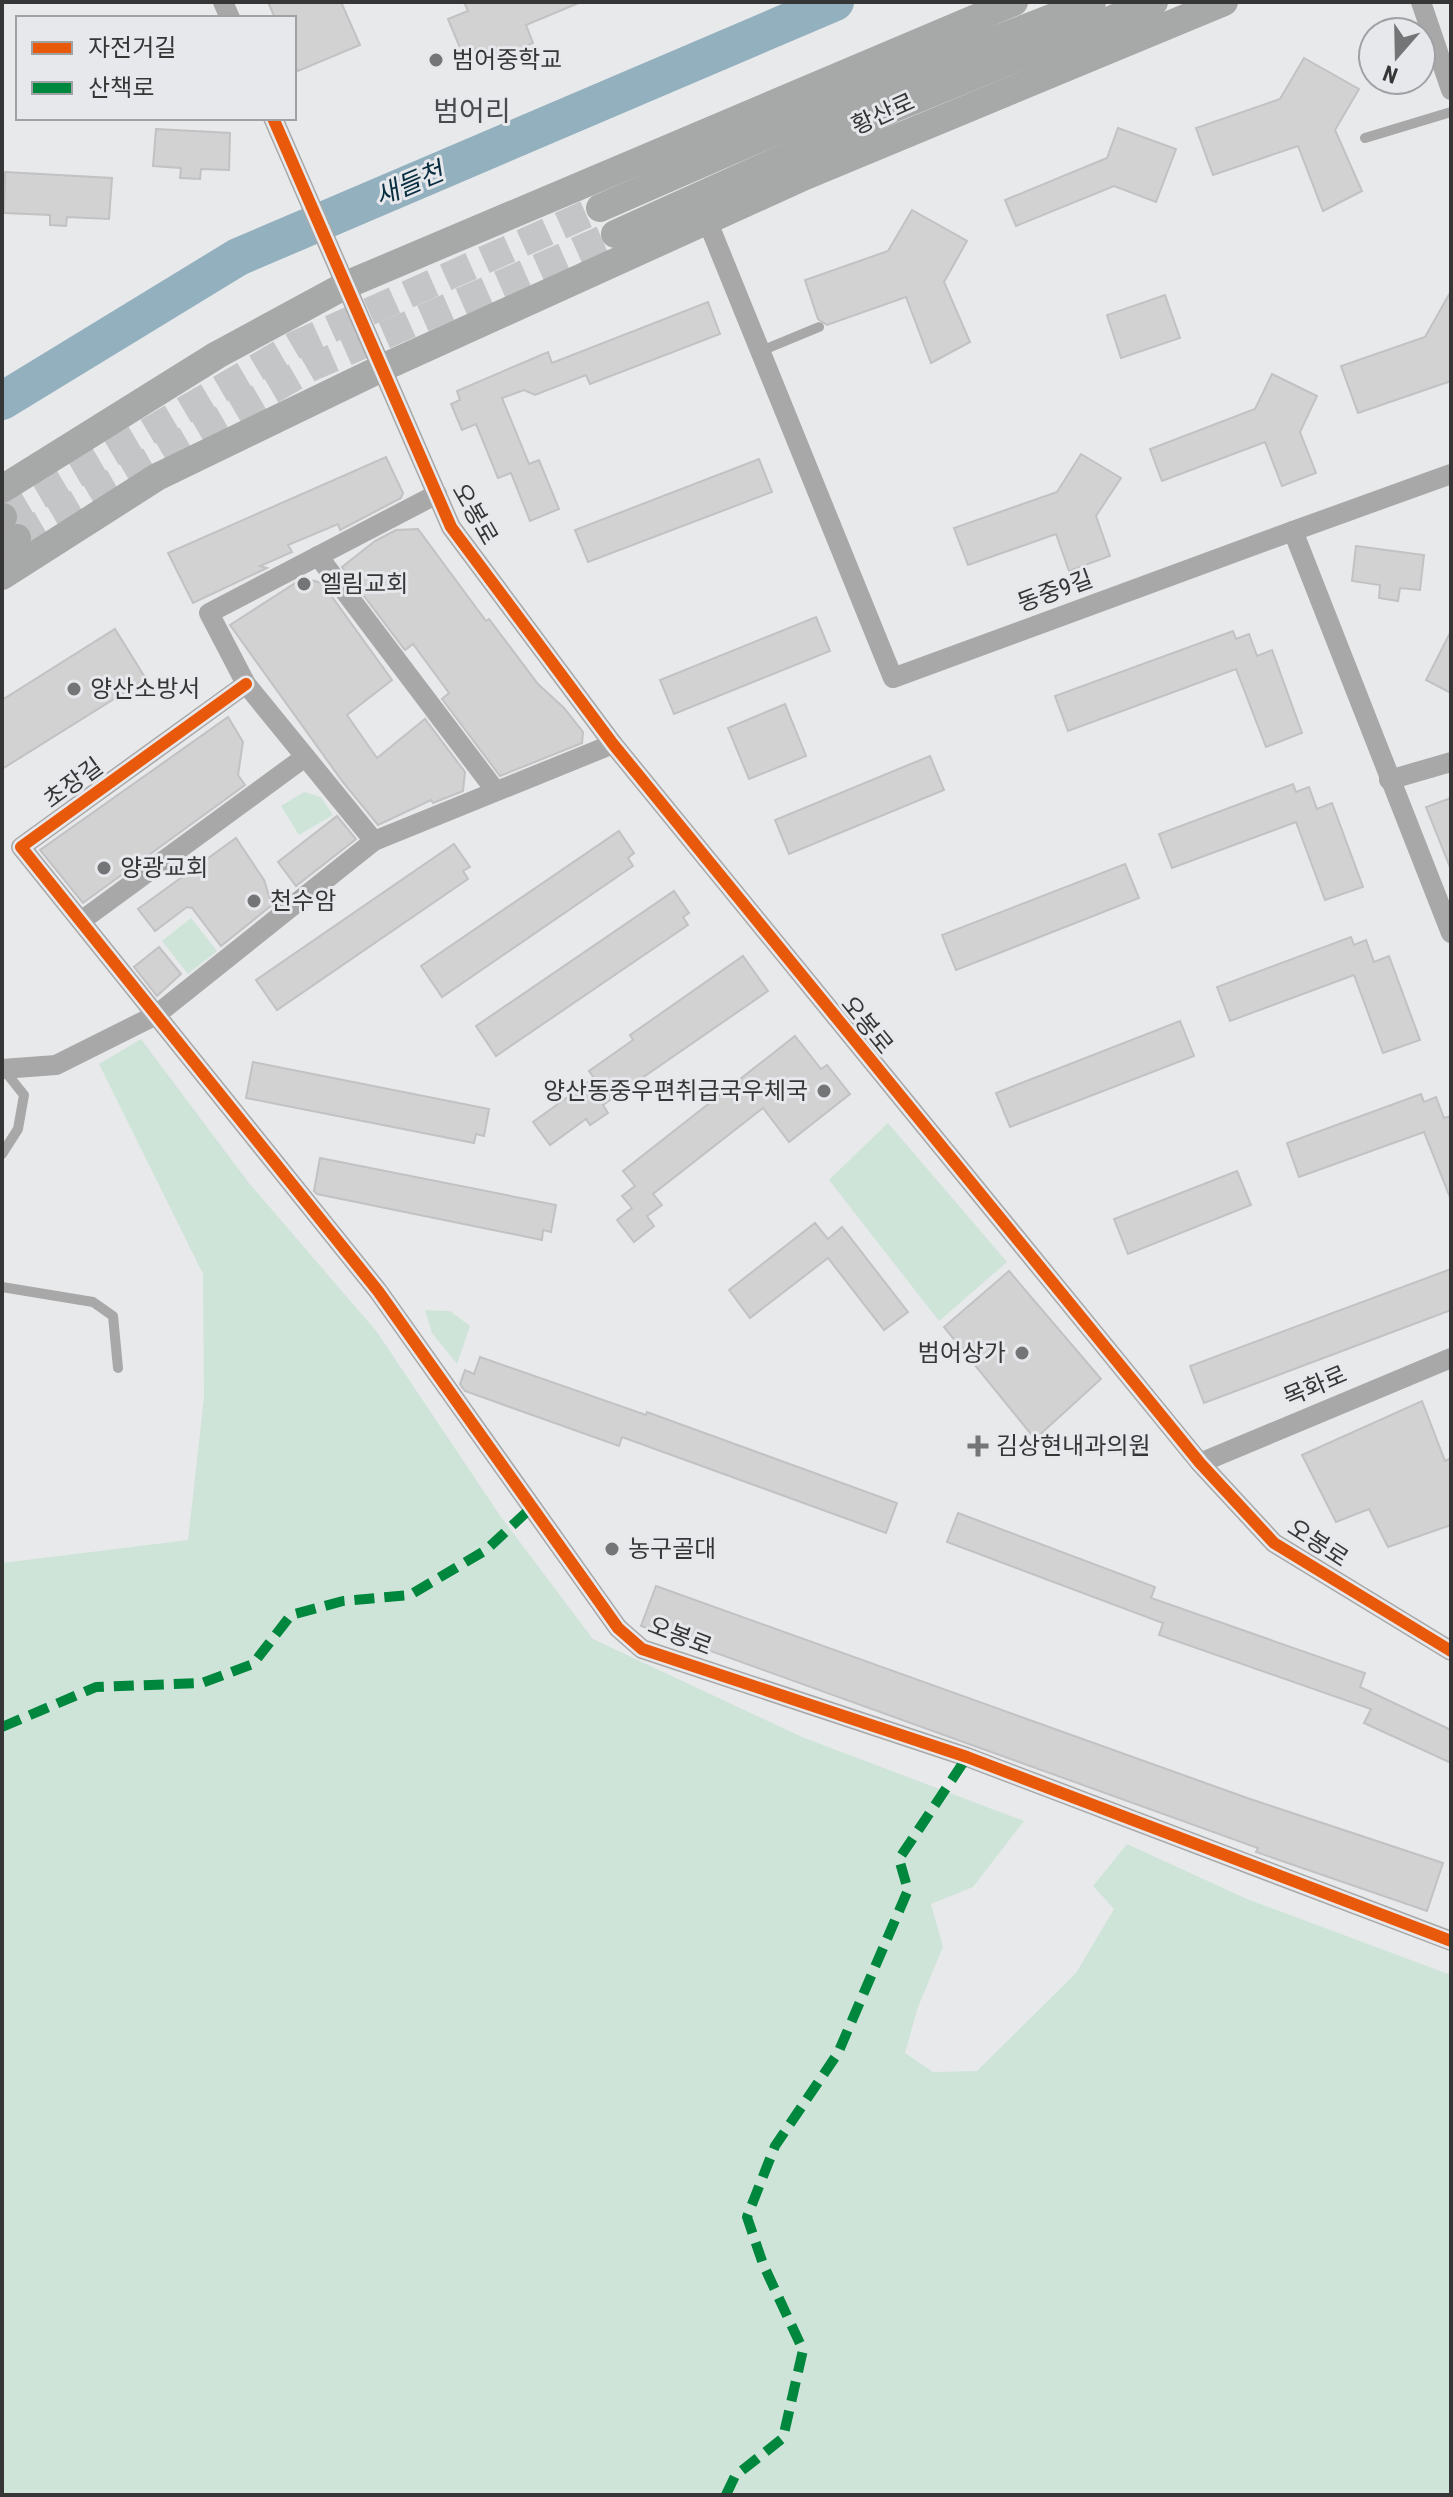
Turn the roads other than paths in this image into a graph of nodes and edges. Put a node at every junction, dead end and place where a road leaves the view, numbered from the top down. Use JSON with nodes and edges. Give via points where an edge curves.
{"nodes":[{"id":1,"x":1092,"y":2,"type":"edge"},
{"id":2,"x":1154,"y":2,"type":"edge"},
{"id":3,"x":1224,"y":2,"type":"edge"},
{"id":4,"x":1421,"y":2,"type":"edge"},
{"id":5,"x":1004,"y":4,"type":"edge"},
{"id":6,"x":1451,"y":90,"type":"edge"},
{"id":7,"x":1451,"y":112,"type":"edge"},
{"id":8,"x":274,"y":120,"type":"edge"},
{"id":9,"x":1365,"y":138,"type":"dead end"},
{"id":10,"x":600,"y":208,"type":"tunnel mouth"},
{"id":11,"x":707,"y":220,"type":"junction"},
{"id":12,"x":615,"y":234,"type":"tunnel mouth"},
{"id":13,"x":341,"y":273,"type":"junction"},
{"id":14,"x":819,"y":327,"type":"dead end"},
{"id":15,"x":761,"y":351,"type":"junction"},
{"id":16,"x":382,"y":368,"type":"junction"},
{"id":17,"x":1451,"y":474,"type":"edge"},
{"id":18,"x":2,"y":489,"type":"edge"},
{"id":19,"x":437,"y":494,"type":"junction"},
{"id":20,"x":1293,"y":531,"type":"junction"},
{"id":21,"x":318,"y":556,"type":"junction"},
{"id":22,"x":2,"y":576,"type":"edge"},
{"id":23,"x":246,"y":684,"type":"junction"},
{"id":24,"x":613,"y":744,"type":"junction"},
{"id":25,"x":305,"y":757,"type":"junction"},
{"id":26,"x":1451,"y":762,"type":"edge"},
{"id":27,"x":1389,"y":780,"type":"junction"},
{"id":28,"x":495,"y":790,"type":"junction"},
{"id":29,"x":374,"y":841,"type":"junction"},
{"id":30,"x":81,"y":921,"type":"junction"},
{"id":31,"x":1451,"y":933,"type":"edge"},
{"id":32,"x":156,"y":1015,"type":"junction"},
{"id":33,"x":2,"y":1069,"type":"edge"},
{"id":34,"x":2,"y":1154,"type":"edge"},
{"id":35,"x":2,"y":1287,"type":"edge"},
{"id":36,"x":1451,"y":1358,"type":"edge"},
{"id":37,"x":118,"y":1368,"type":"dead end"},
{"id":38,"x":1200,"y":1463,"type":"junction"},
{"id":39,"x":1451,"y":1651,"type":"edge"},
{"id":40,"x":1447,"y":1935,"type":"edge"}],
"edges":[{"from":1,"to":10,"type":"main road","name":"황산로","via":[[886,83]]},
{"from":2,"to":12,"type":"main road","name":"황산로","via":[[897,107]]},
{"from":3,"to":11,"type":"main road"},
{"from":4,"to":6,"type":"street"},
{"from":5,"to":13,"type":"main road"},
{"from":7,"to":9,"type":"lane"},
{"from":8,"to":13,"type":"street","name":"오봉로"},
{"from":11,"to":15,"type":"street","name":"동중9길"},
{"from":11,"to":16,"type":"main road"},
{"from":13,"to":16,"type":"street","name":"오봉로"},
{"from":13,"to":18,"type":"main road"},
{"from":14,"to":15,"type":"lane"},
{"from":15,"to":20,"type":"street","name":"동중9길","via":[[893,678]]},
{"from":16,"to":19,"type":"street","name":"오봉로"},
{"from":16,"to":22,"type":"main road","via":[[157,477]]},
{"from":17,"to":20,"type":"street"},
{"from":19,"to":21,"type":"street"},
{"from":19,"to":24,"type":"street","name":"오봉로","via":[[451,527]]},
{"from":20,"to":27,"type":"street"},
{"from":21,"to":23,"type":"street","via":[[209,613]]},
{"from":21,"to":28,"type":"street"},
{"from":23,"to":25,"type":"street"},
{"from":23,"to":30,"type":"street","name":"초장길","via":[[21,847]]},
{"from":24,"to":28,"type":"street"},
{"from":24,"to":38,"type":"street","name":"오봉로"},
{"from":25,"to":29,"type":"street"},
{"from":25,"to":30,"type":"street"},
{"from":26,"to":27,"type":"street"},
{"from":27,"to":31,"type":"street"},
{"from":28,"to":29,"type":"street"},
{"from":29,"to":32,"type":"street"},
{"from":30,"to":32,"type":"street","name":"초장길"},
{"from":32,"to":33,"type":"street","via":[[56,1065]]},
{"from":32,"to":40,"type":"street","name":"오봉로","via":[[378,1291],[618,1628],[642,1649],[967,1757]]},
{"from":33,"to":34,"type":"lane","via":[[24,1095],[18,1129]]},
{"from":35,"to":37,"type":"lane","via":[[93,1302],[113,1316]]},
{"from":36,"to":38,"type":"street","name":"목화로"},
{"from":38,"to":39,"type":"street","name":"오봉로","via":[[1274,1543]]}]}
